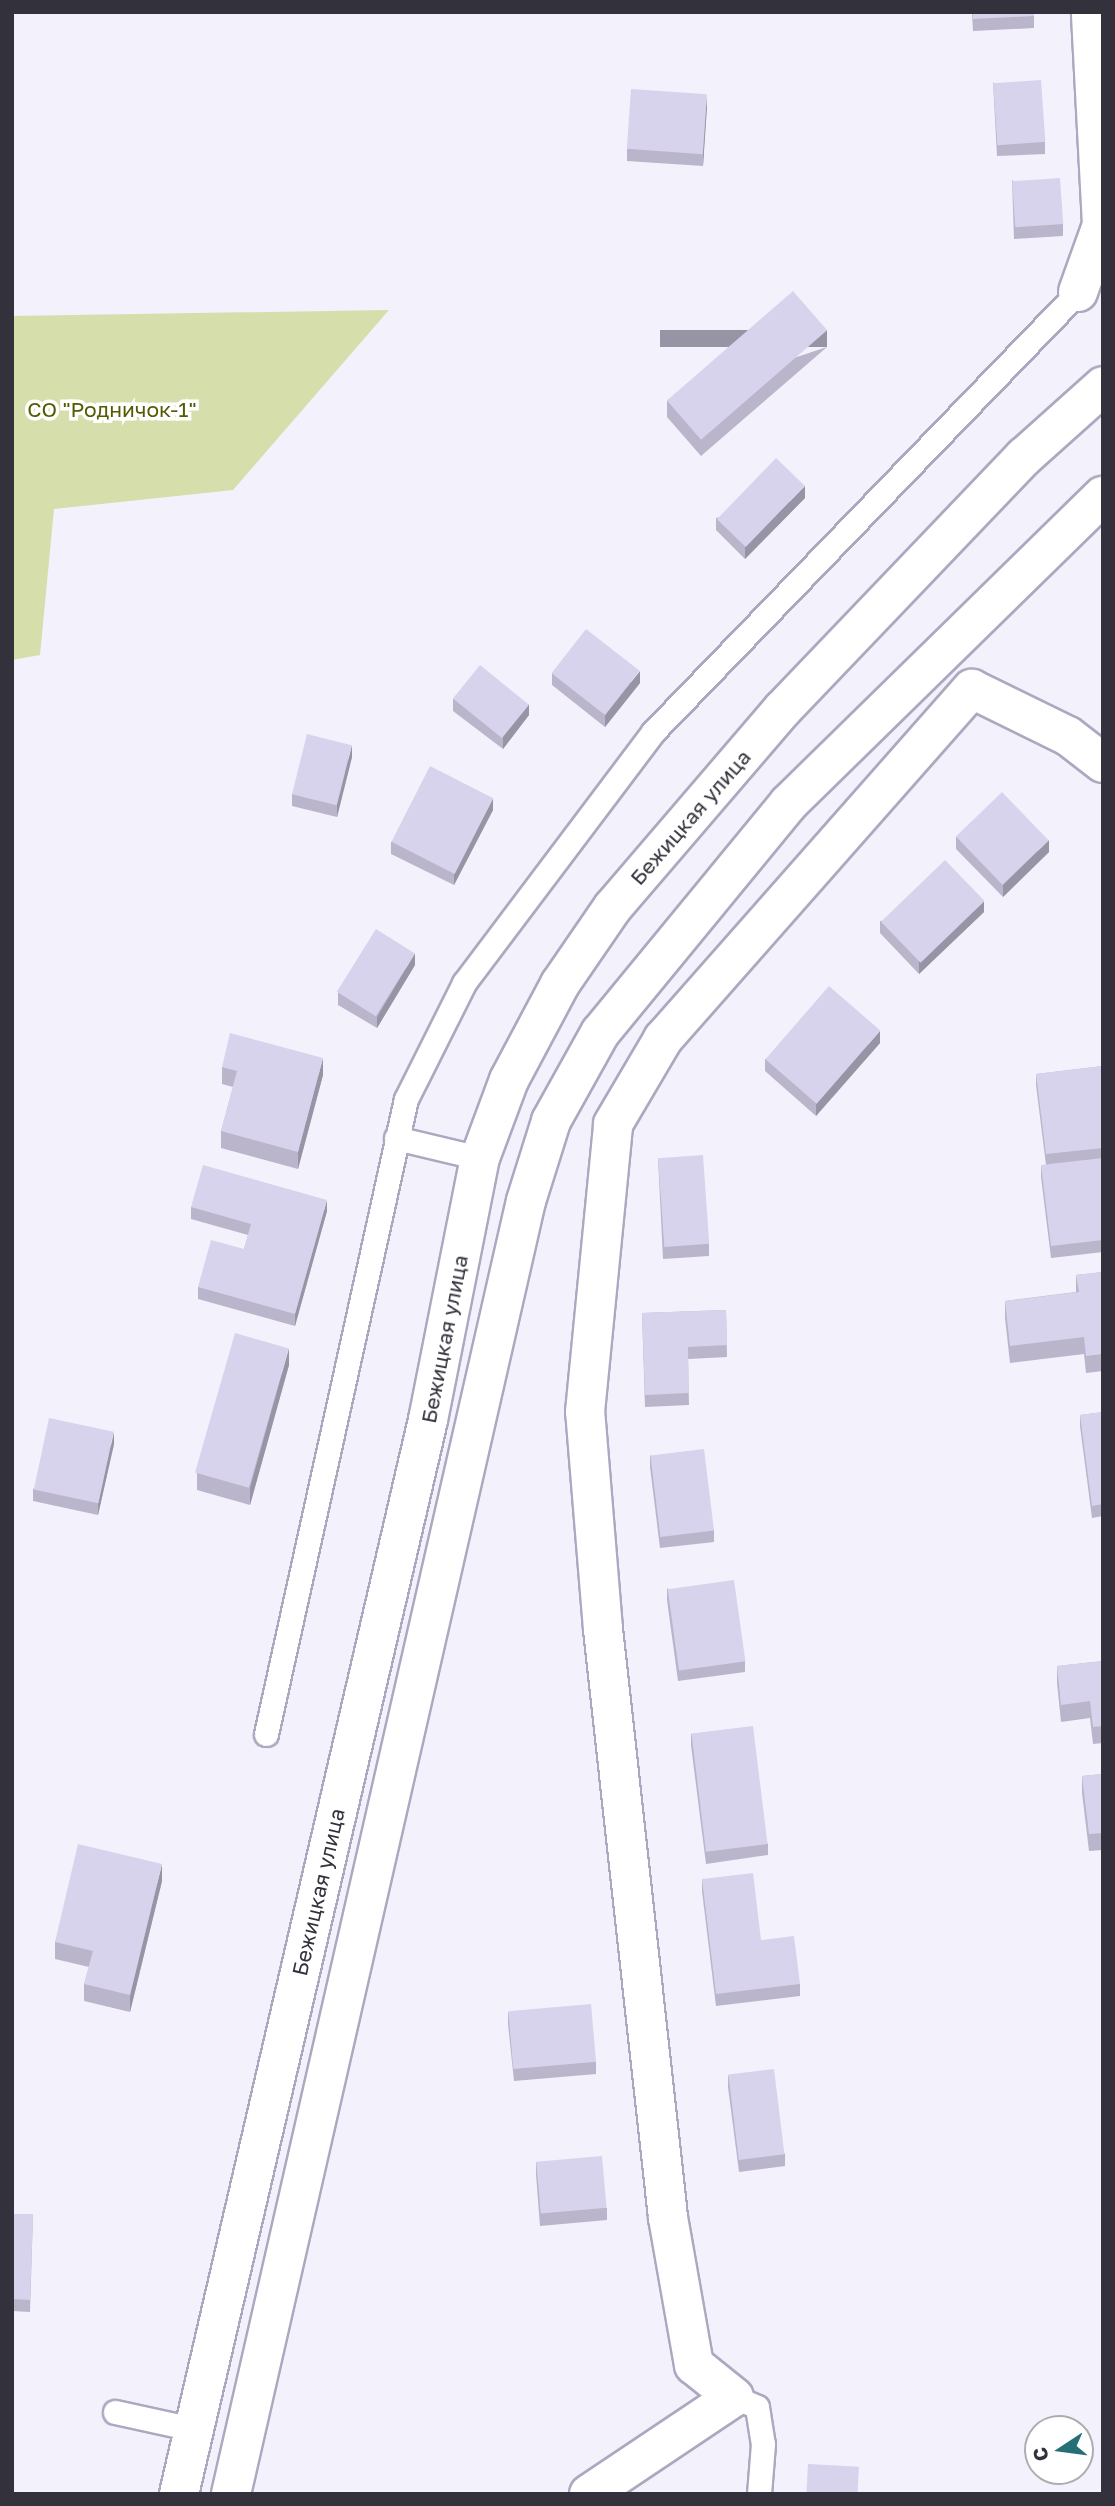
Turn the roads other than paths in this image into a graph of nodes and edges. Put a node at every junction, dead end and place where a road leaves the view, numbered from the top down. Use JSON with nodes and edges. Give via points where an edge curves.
{"nodes":[{"id":1,"x":1091,"y":12,"type":"edge"},
{"id":2,"x":1078,"y":292,"type":"joint"},
{"id":3,"x":1103,"y":386,"type":"edge"},
{"id":4,"x":1103,"y":496,"type":"edge"},
{"id":5,"x":1103,"y":763,"type":"edge"},
{"id":6,"x":397,"y":1138,"type":"junction"},
{"id":7,"x":480,"y":1158,"type":"junction"},
{"id":8,"x":266,"y":1734,"type":"dead end"},
{"id":9,"x":734,"y":2397,"type":"junction"},
{"id":10,"x":115,"y":2412,"type":"dead end"},
{"id":11,"x":193,"y":2429,"type":"junction"},
{"id":12,"x":178,"y":2494,"type":"edge"},
{"id":13,"x":231,"y":2494,"type":"edge"},
{"id":14,"x":589,"y":2494,"type":"edge"},
{"id":15,"x":759,"y":2494,"type":"edge"}],
"edges":[{"from":1,"to":2,"type":"main road","via":[[1102,225]]},
{"from":2,"to":6,"type":"lane","via":[[653,732],[464,983],[417,1071]]},
{"from":3,"to":7,"type":"main road","name":"Бежицкая улица","via":[[873,610],[613,907],[561,984],[509,1080]]},
{"from":4,"to":13,"type":"main road","via":[[789,803],[600,1033],[551,1121],[526,1200]]},
{"from":5,"to":9,"type":"main road","via":[[1068,736],[972,690],[663,1039],[613,1124],[585,1412],[603,1629],[670,2230],[694,2365]]},
{"from":6,"to":7,"type":"lane"},
{"from":6,"to":8,"type":"lane"},
{"from":7,"to":11,"type":"main road","name":"Бежицкая улица","via":[[428,1420]]},
{"from":9,"to":14,"type":"main road"},
{"from":9,"to":15,"type":"lane","via":[[757,2407]]},
{"from":10,"to":11,"type":"lane"},
{"from":11,"to":12,"type":"main road","name":"Бежицкая улица"}]}
